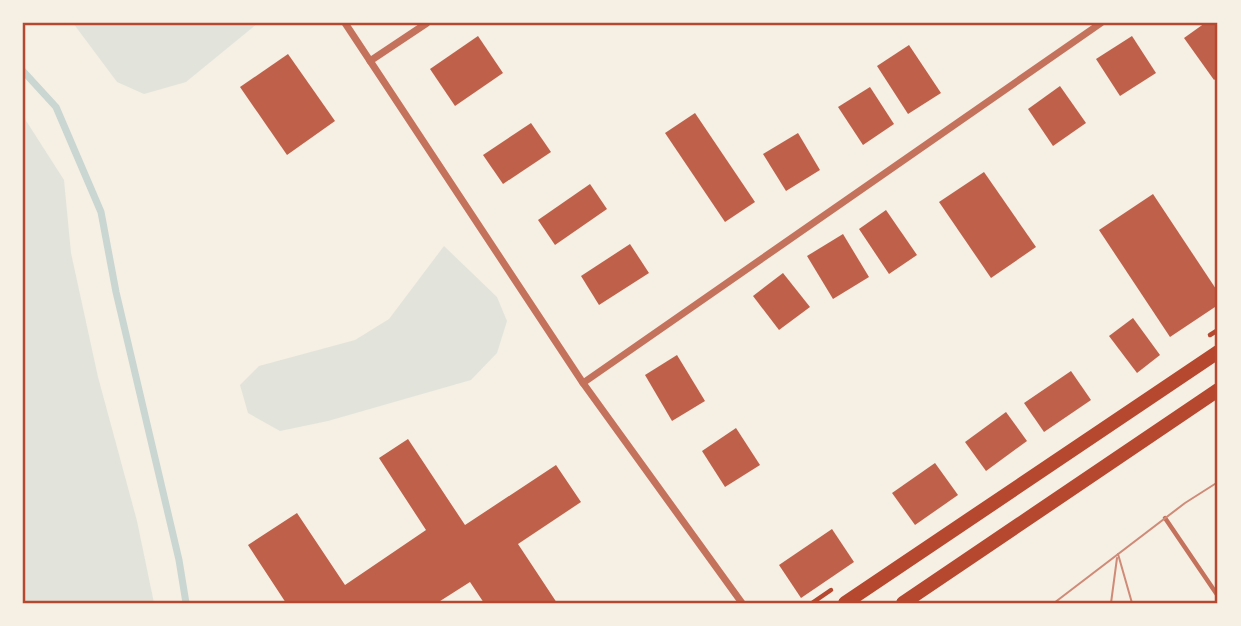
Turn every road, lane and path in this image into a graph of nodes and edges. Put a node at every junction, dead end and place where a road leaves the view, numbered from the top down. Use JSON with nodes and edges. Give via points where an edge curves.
{"nodes":[{"id":1,"x":345,"y":23,"type":"edge"},
{"id":2,"x":427,"y":23,"type":"edge"},
{"id":3,"x":1101,"y":23,"type":"edge"},
{"id":4,"x":370,"y":61,"type":"junction"},
{"id":5,"x":1218,"y":352,"type":"edge"},
{"id":6,"x":583,"y":383,"type":"junction"},
{"id":7,"x":1218,"y":390,"type":"edge"},
{"id":8,"x":1165,"y":518,"type":"dead end"},
{"id":9,"x":1218,"y":596,"type":"edge"},
{"id":10,"x":742,"y":603,"type":"edge"},
{"id":11,"x":845,"y":603,"type":"edge"},
{"id":12,"x":903,"y":603,"type":"edge"}],
"edges":[{"from":1,"to":4,"type":"street"},
{"from":2,"to":4,"type":"street"},
{"from":3,"to":6,"type":"street"},
{"from":4,"to":6,"type":"street"},
{"from":5,"to":11,"type":"main road"},
{"from":6,"to":10,"type":"street"},
{"from":7,"to":12,"type":"main road"},
{"from":8,"to":9,"type":"lane"}]}
